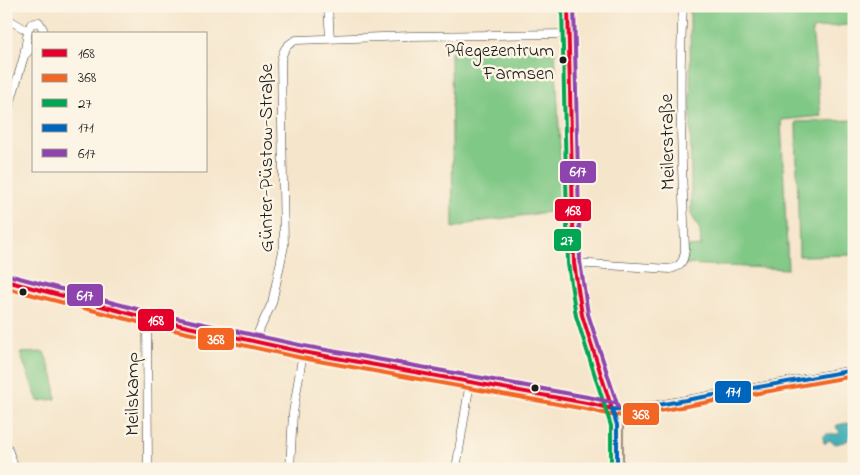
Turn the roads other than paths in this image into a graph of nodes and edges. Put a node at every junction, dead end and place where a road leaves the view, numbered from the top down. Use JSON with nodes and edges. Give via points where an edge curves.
{"nodes":[{"id":1,"x":328,"y":6,"type":"edge"},
{"id":2,"x":568,"y":6,"type":"edge"},
{"id":3,"x":683,"y":6,"type":"edge"},
{"id":4,"x":6,"y":18,"type":"edge"},
{"id":5,"x":28,"y":31,"type":"junction"},
{"id":6,"x":42,"y":32,"type":"edge"},
{"id":7,"x":570,"y":34,"type":"junction"},
{"id":8,"x":330,"y":39,"type":"junction"},
{"id":9,"x":32,"y":47,"type":"edge"},
{"id":10,"x":24,"y":56,"type":"junction"},
{"id":11,"x":6,"y":118,"type":"edge"},
{"id":12,"x":574,"y":262,"type":"junction"},
{"id":13,"x":6,"y":282,"type":"edge"},
{"id":14,"x":147,"y":318,"type":"junction"},
{"id":15,"x":254,"y":341,"type":"junction"},
{"id":16,"x":302,"y":352,"type":"junction"},
{"id":17,"x":854,"y":370,"type":"edge"},
{"id":18,"x":470,"y":382,"type":"junction"},
{"id":19,"x":612,"y":409,"type":"junction"},
{"id":20,"x":6,"y":444,"type":"edge"},
{"id":21,"x":14,"y":469,"type":"edge"},
{"id":22,"x":148,"y":469,"type":"edge"},
{"id":23,"x":290,"y":469,"type":"edge"},
{"id":24,"x":456,"y":469,"type":"edge"},
{"id":25,"x":617,"y":469,"type":"edge"}],
"edges":[{"from":1,"to":8,"type":"street"},
{"from":2,"to":7,"type":"main road"},
{"from":3,"to":12,"type":"street","name":"Meilerstraße","via":[[681,125],[685,248],[682,263],[670,269]]},
{"from":4,"to":5,"type":"street"},
{"from":5,"to":6,"type":"street","via":[[31,24],[39,22]]},
{"from":5,"to":10,"type":"street"},
{"from":7,"to":8,"type":"street","name":"Günter-Püstow-Straße"},
{"from":7,"to":12,"type":"main road"},
{"from":8,"to":15,"type":"street","name":"Günter-Püstow-Straße","via":[[296,40],[283,51],[284,246],[272,302]]},
{"from":9,"to":10,"type":"street"},
{"from":10,"to":11,"type":"street"},
{"from":12,"to":19,"type":"main road","via":[[582,315]]},
{"from":13,"to":14,"type":"street"},
{"from":14,"to":15,"type":"street"},
{"from":14,"to":22,"type":"street","name":"Meilskamp"},
{"from":15,"to":16,"type":"street"},
{"from":16,"to":18,"type":"street"},
{"from":16,"to":23,"type":"street","via":[[293,413]]},
{"from":17,"to":19,"type":"street","via":[[630,410]]},
{"from":18,"to":19,"type":"street"},
{"from":18,"to":24,"type":"street"},
{"from":19,"to":25,"type":"main road","via":[[617,425]]},
{"from":20,"to":21,"type":"street"}]}
